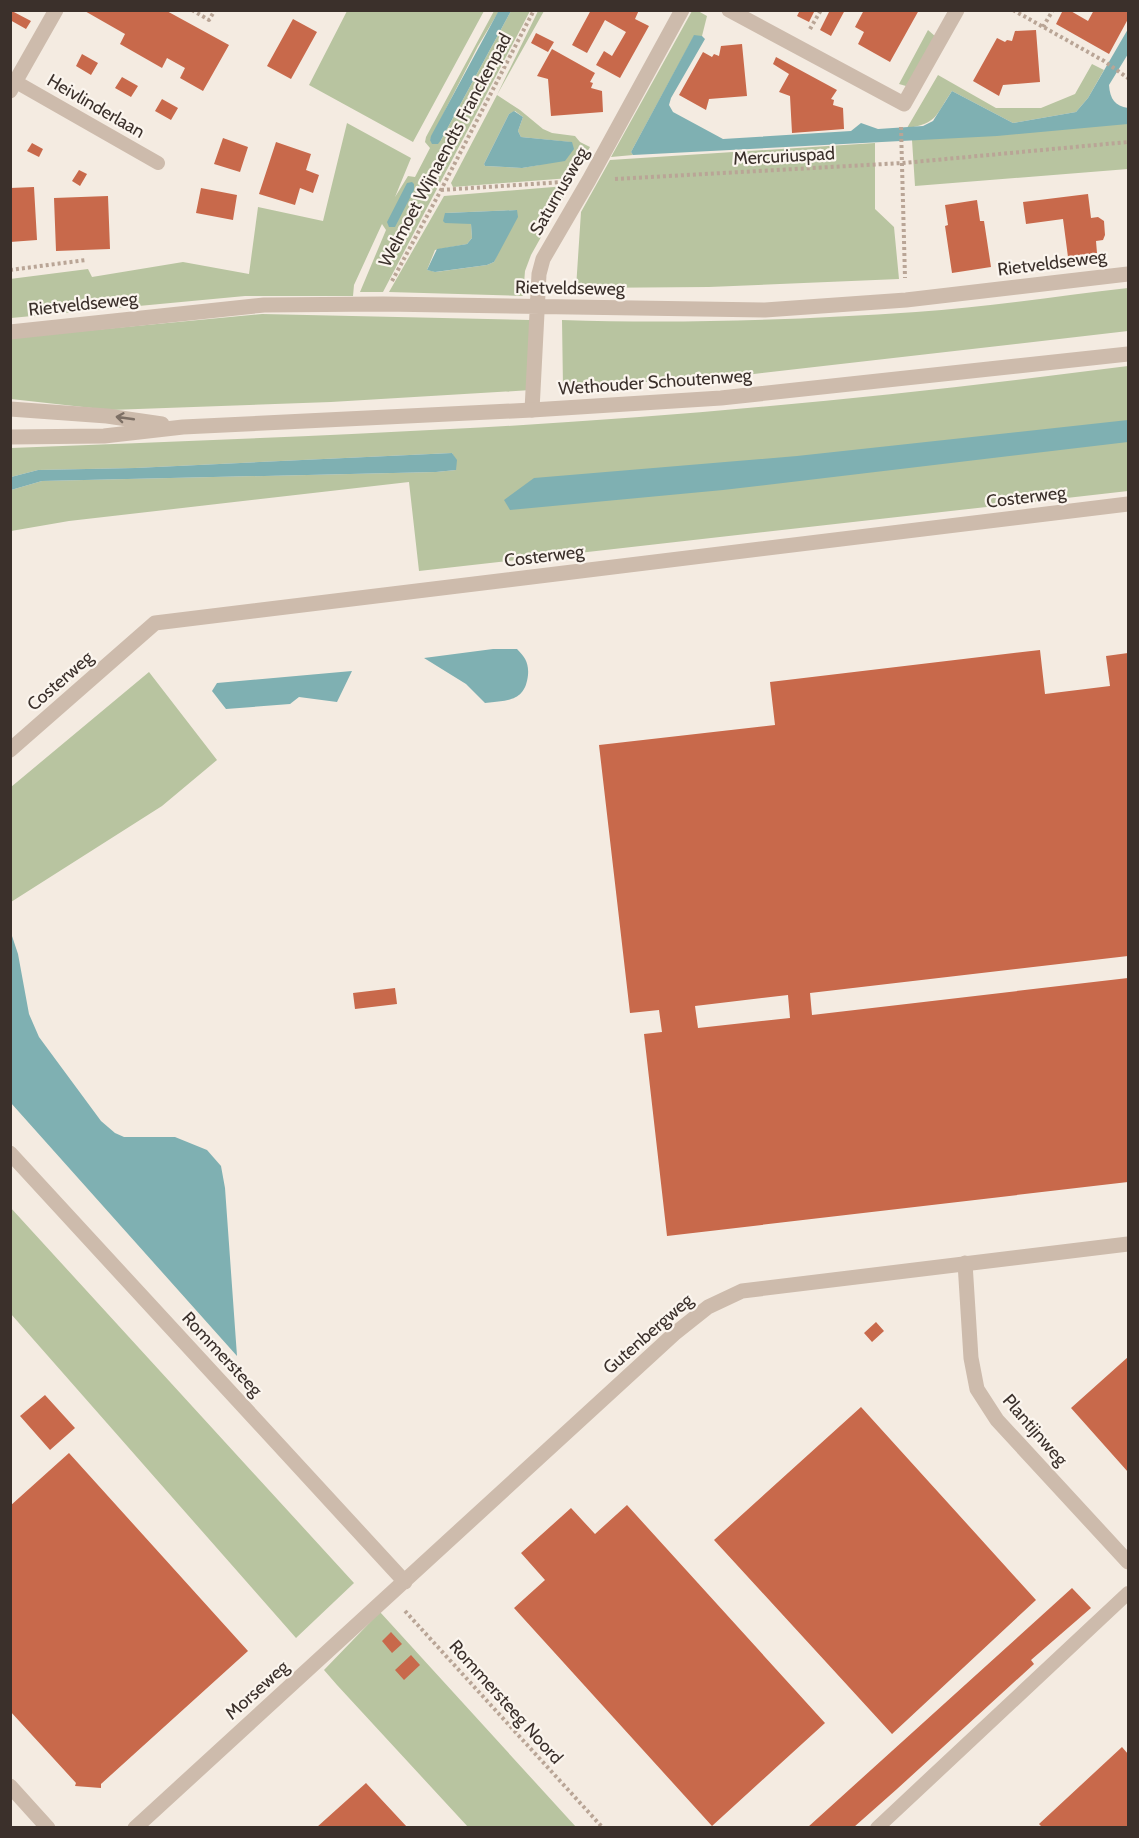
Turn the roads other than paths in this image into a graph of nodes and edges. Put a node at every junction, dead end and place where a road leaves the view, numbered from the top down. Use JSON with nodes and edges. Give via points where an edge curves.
{"nodes":[{"id":1,"x":56,"y":10,"type":"edge"},
{"id":2,"x":682,"y":10,"type":"edge"},
{"id":3,"x":729,"y":10,"type":"edge"},
{"id":4,"x":957,"y":10,"type":"edge"},
{"id":5,"x":13,"y":87,"type":"edge"},
{"id":6,"x":158,"y":164,"type":"dead end"},
{"id":7,"x":1128,"y":274,"type":"edge"},
{"id":8,"x":536,"y":308,"type":"junction"},
{"id":9,"x":10,"y":332,"type":"edge"},
{"id":10,"x":1128,"y":354,"type":"edge"},
{"id":11,"x":10,"y":409,"type":"edge"},
{"id":12,"x":532,"y":410,"type":"junction"},
{"id":13,"x":183,"y":427,"type":"junction"},
{"id":14,"x":10,"y":437,"type":"edge"},
{"id":15,"x":1128,"y":504,"type":"edge"},
{"id":16,"x":10,"y":750,"type":"edge"},
{"id":17,"x":10,"y":1153,"type":"edge"},
{"id":18,"x":1128,"y":1244,"type":"edge"},
{"id":19,"x":965,"y":1263,"type":"junction"},
{"id":20,"x":1128,"y":1562,"type":"edge"},
{"id":21,"x":405,"y":1582,"type":"junction"},
{"id":22,"x":1128,"y":1593,"type":"edge"},
{"id":23,"x":10,"y":1786,"type":"edge"},
{"id":24,"x":48,"y":1827,"type":"edge"},
{"id":25,"x":135,"y":1827,"type":"edge"},
{"id":26,"x":877,"y":1827,"type":"edge"}],
"edges":[{"from":1,"to":5,"type":"street","name":"Heivlinderlaan"},
{"from":2,"to":8,"type":"street","name":"Saturnusweg","via":[[543,259]]},
{"from":3,"to":4,"type":"street","via":[[904,104]]},
{"from":5,"to":6,"type":"lane","name":"Heivlinderlaan"},
{"from":7,"to":8,"type":"street","name":"Rietveldseweg","via":[[906,300],[765,310]]},
{"from":8,"to":9,"type":"street","name":"Rietveldseweg","via":[[264,305]]},
{"from":8,"to":12,"type":"street","name":"Saturnusweg"},
{"from":10,"to":12,"type":"street","name":"Wethouder Schoutenweg","via":[[721,398]]},
{"from":13,"to":11,"type":"street","name":"Wethouder Schoutenweg","one_way":true,"via":[[107,416]]},
{"from":12,"to":13,"type":"street","name":"Wethouder Schoutenweg"},
{"from":13,"to":14,"type":"street","name":"Wethouder Schoutenweg","via":[[104,436]]},
{"from":15,"to":16,"type":"street","name":"Costerweg","via":[[155,623]]},
{"from":17,"to":21,"type":"street","name":"Rommersteeg"},
{"from":18,"to":19,"type":"street","name":"Gutenbergweg"},
{"from":19,"to":20,"type":"street","name":"Plantijnweg","via":[[971,1358],[977,1389],[997,1420]]},
{"from":19,"to":21,"type":"street","name":"Gutenbergweg","via":[[742,1291],[708,1307]]},
{"from":21,"to":25,"type":"street","name":"Morseweg"},
{"from":22,"to":26,"type":"lane"},
{"from":23,"to":24,"type":"street"}]}
